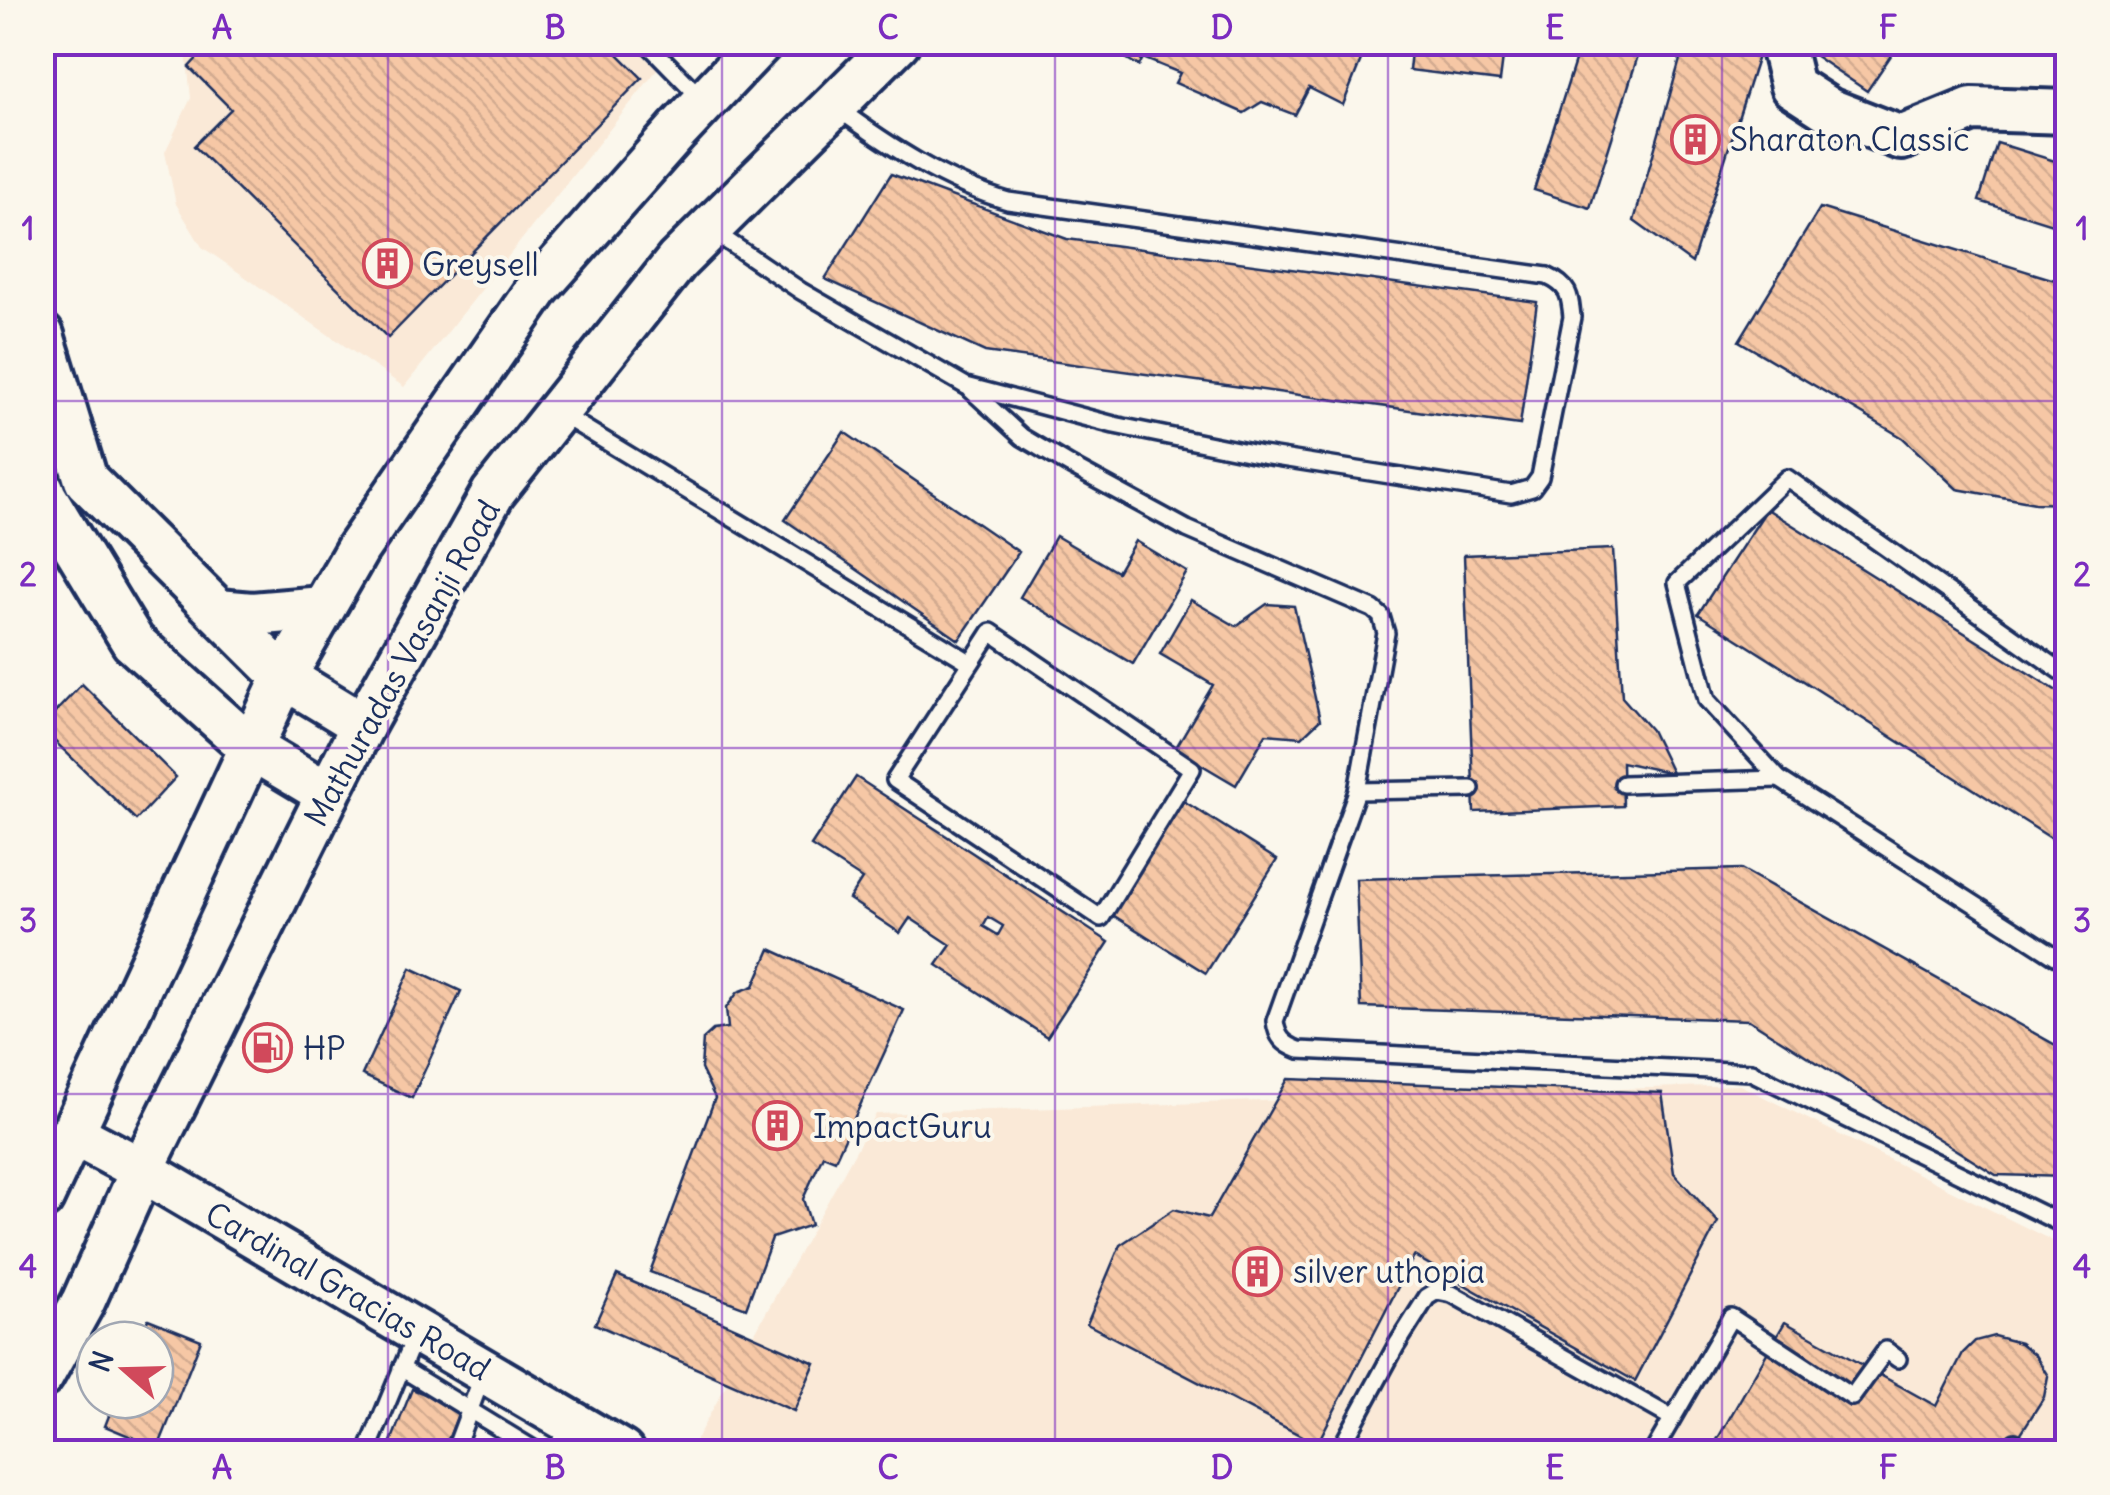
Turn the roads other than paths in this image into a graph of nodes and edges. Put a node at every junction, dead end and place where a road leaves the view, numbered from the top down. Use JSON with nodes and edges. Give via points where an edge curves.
{"nodes":[{"id":1,"x":646,"y":42,"type":"edge"},
{"id":2,"x":761,"y":42,"type":"edge"},
{"id":3,"x":898,"y":42,"type":"edge"},
{"id":4,"x":1781,"y":42,"type":"edge"},
{"id":5,"x":705,"y":102,"type":"junction"},
{"id":6,"x":834,"y":106,"type":"junction"},
{"id":7,"x":2068,"y":112,"type":"edge"},
{"id":8,"x":709,"y":228,"type":"junction"},
{"id":9,"x":42,"y":335,"type":"edge"},
{"id":10,"x":966,"y":386,"type":"junction"},
{"id":11,"x":558,"y":412,"type":"junction"},
{"id":12,"x":42,"y":489,"type":"edge"},
{"id":13,"x":323,"y":608,"type":"junction"},
{"id":14,"x":218,"y":610,"type":"junction"},
{"id":15,"x":970,"y":663,"type":"junction"},
{"id":16,"x":2068,"y":676,"type":"edge"},
{"id":17,"x":284,"y":677,"type":"junction"},
{"id":18,"x":364,"y":724,"type":"junction"},
{"id":19,"x":251,"y":748,"type":"junction"},
{"id":20,"x":1779,"y":780,"type":"junction"},
{"id":21,"x":1623,"y":784,"type":"dead end"},
{"id":22,"x":1471,"y":788,"type":"dead end"},
{"id":23,"x":1357,"y":791,"type":"junction"},
{"id":24,"x":328,"y":794,"type":"junction"},
{"id":25,"x":2068,"y":964,"type":"edge"},
{"id":26,"x":72,"y":1133,"type":"junction"},
{"id":27,"x":142,"y":1170,"type":"junction"},
{"id":28,"x":42,"y":1198,"type":"edge"},
{"id":29,"x":2068,"y":1228,"type":"edge"},
{"id":30,"x":409,"y":1349,"type":"junction"},
{"id":31,"x":1898,"y":1359,"type":"dead end"},
{"id":32,"x":42,"y":1376,"type":"edge"},
{"id":33,"x":477,"y":1390,"type":"junction"},
{"id":34,"x":1672,"y":1418,"type":"junction"},
{"id":35,"x":562,"y":1437,"type":"edge"},
{"id":36,"x":367,"y":1452,"type":"edge"},
{"id":37,"x":454,"y":1452,"type":"edge"},
{"id":38,"x":538,"y":1452,"type":"edge"},
{"id":39,"x":622,"y":1452,"type":"edge"},
{"id":40,"x":1344,"y":1452,"type":"edge"},
{"id":41,"x":1653,"y":1452,"type":"edge"}],
"edges":[{"from":1,"to":5,"type":"lane"},
{"from":2,"to":5,"type":"main road"},
{"from":3,"to":6,"type":"main road","name":"Mathuradas Vasanji Road"},
{"from":4,"to":7,"type":"main road","via":[[1792,86],[1829,110],[1901,138],[1972,109]]},
{"from":5,"to":13,"type":"main road","via":[[538,288]]},
{"from":6,"to":8,"type":"main road","name":"Mathuradas Vasanji Road"},
{"from":6,"to":10,"type":"lane","via":[[894,149],[1008,202],[1547,276],[1561,282],[1570,299],[1572,318],[1540,477],[1522,493],[1262,455]]},
{"from":8,"to":10,"type":"lane","via":[[800,291]]},
{"from":8,"to":11,"type":"main road","name":"Mathuradas Vasanji Road"},
{"from":9,"to":14,"type":"main road","via":[[86,480]]},
{"from":10,"to":23,"type":"lane","via":[[1022,436],[1071,466],[1187,529],[1382,616],[1386,633]]},
{"from":11,"to":15,"type":"lane"},
{"from":11,"to":18,"type":"main road","name":"Mathuradas Vasanji Road","via":[[493,493]]},
{"from":12,"to":19,"type":"main road","via":[[133,642]]},
{"from":13,"to":14,"type":"main road"},
{"from":13,"to":17,"type":"main road"},
{"from":14,"to":17,"type":"main road"},
{"from":15,"to":15,"type":"lane","via":[[896,780],[1101,918],[1192,769],[991,632]]},
{"from":16,"to":20,"type":"lane","via":[[1787,478],[1677,583],[1707,700]]},
{"from":17,"to":18,"type":"main road"},
{"from":17,"to":19,"type":"main road"},
{"from":18,"to":24,"type":"main road","name":"Mathuradas Vasanji Road"},
{"from":19,"to":24,"type":"main road"},
{"from":19,"to":26,"type":"main road"},
{"from":20,"to":21,"type":"lane"},
{"from":20,"to":25,"type":"lane"},
{"from":22,"to":23,"type":"lane"},
{"from":23,"to":29,"type":"lane","via":[[1275,1020],[1286,1046],[1750,1072]]},
{"from":24,"to":27,"type":"main road","name":"Mathuradas Vasanji Road"},
{"from":26,"to":27,"type":"main road","name":"Cardinal Gracias Road"},
{"from":26,"to":28,"type":"main road"},
{"from":27,"to":30,"type":"main road","name":"Cardinal Gracias Road"},
{"from":27,"to":32,"type":"main road","name":"Mathuradas Vasanji Road"},
{"from":30,"to":33,"type":"main road","name":"Cardinal Gracias Road"},
{"from":30,"to":36,"type":"lane"},
{"from":31,"to":34,"type":"lane","via":[[1886,1350],[1852,1396],[1731,1317]]},
{"from":33,"to":35,"type":"main road","name":"Cardinal Gracias Road"},
{"from":33,"to":37,"type":"lane"},
{"from":33,"to":38,"type":"lane"},
{"from":34,"to":40,"type":"lane","via":[[1437,1291],[1426,1297],[1396,1346]]},
{"from":34,"to":41,"type":"lane"},
{"from":35,"to":39,"type":"main road","name":"Cardinal Gracias Road"}]}
